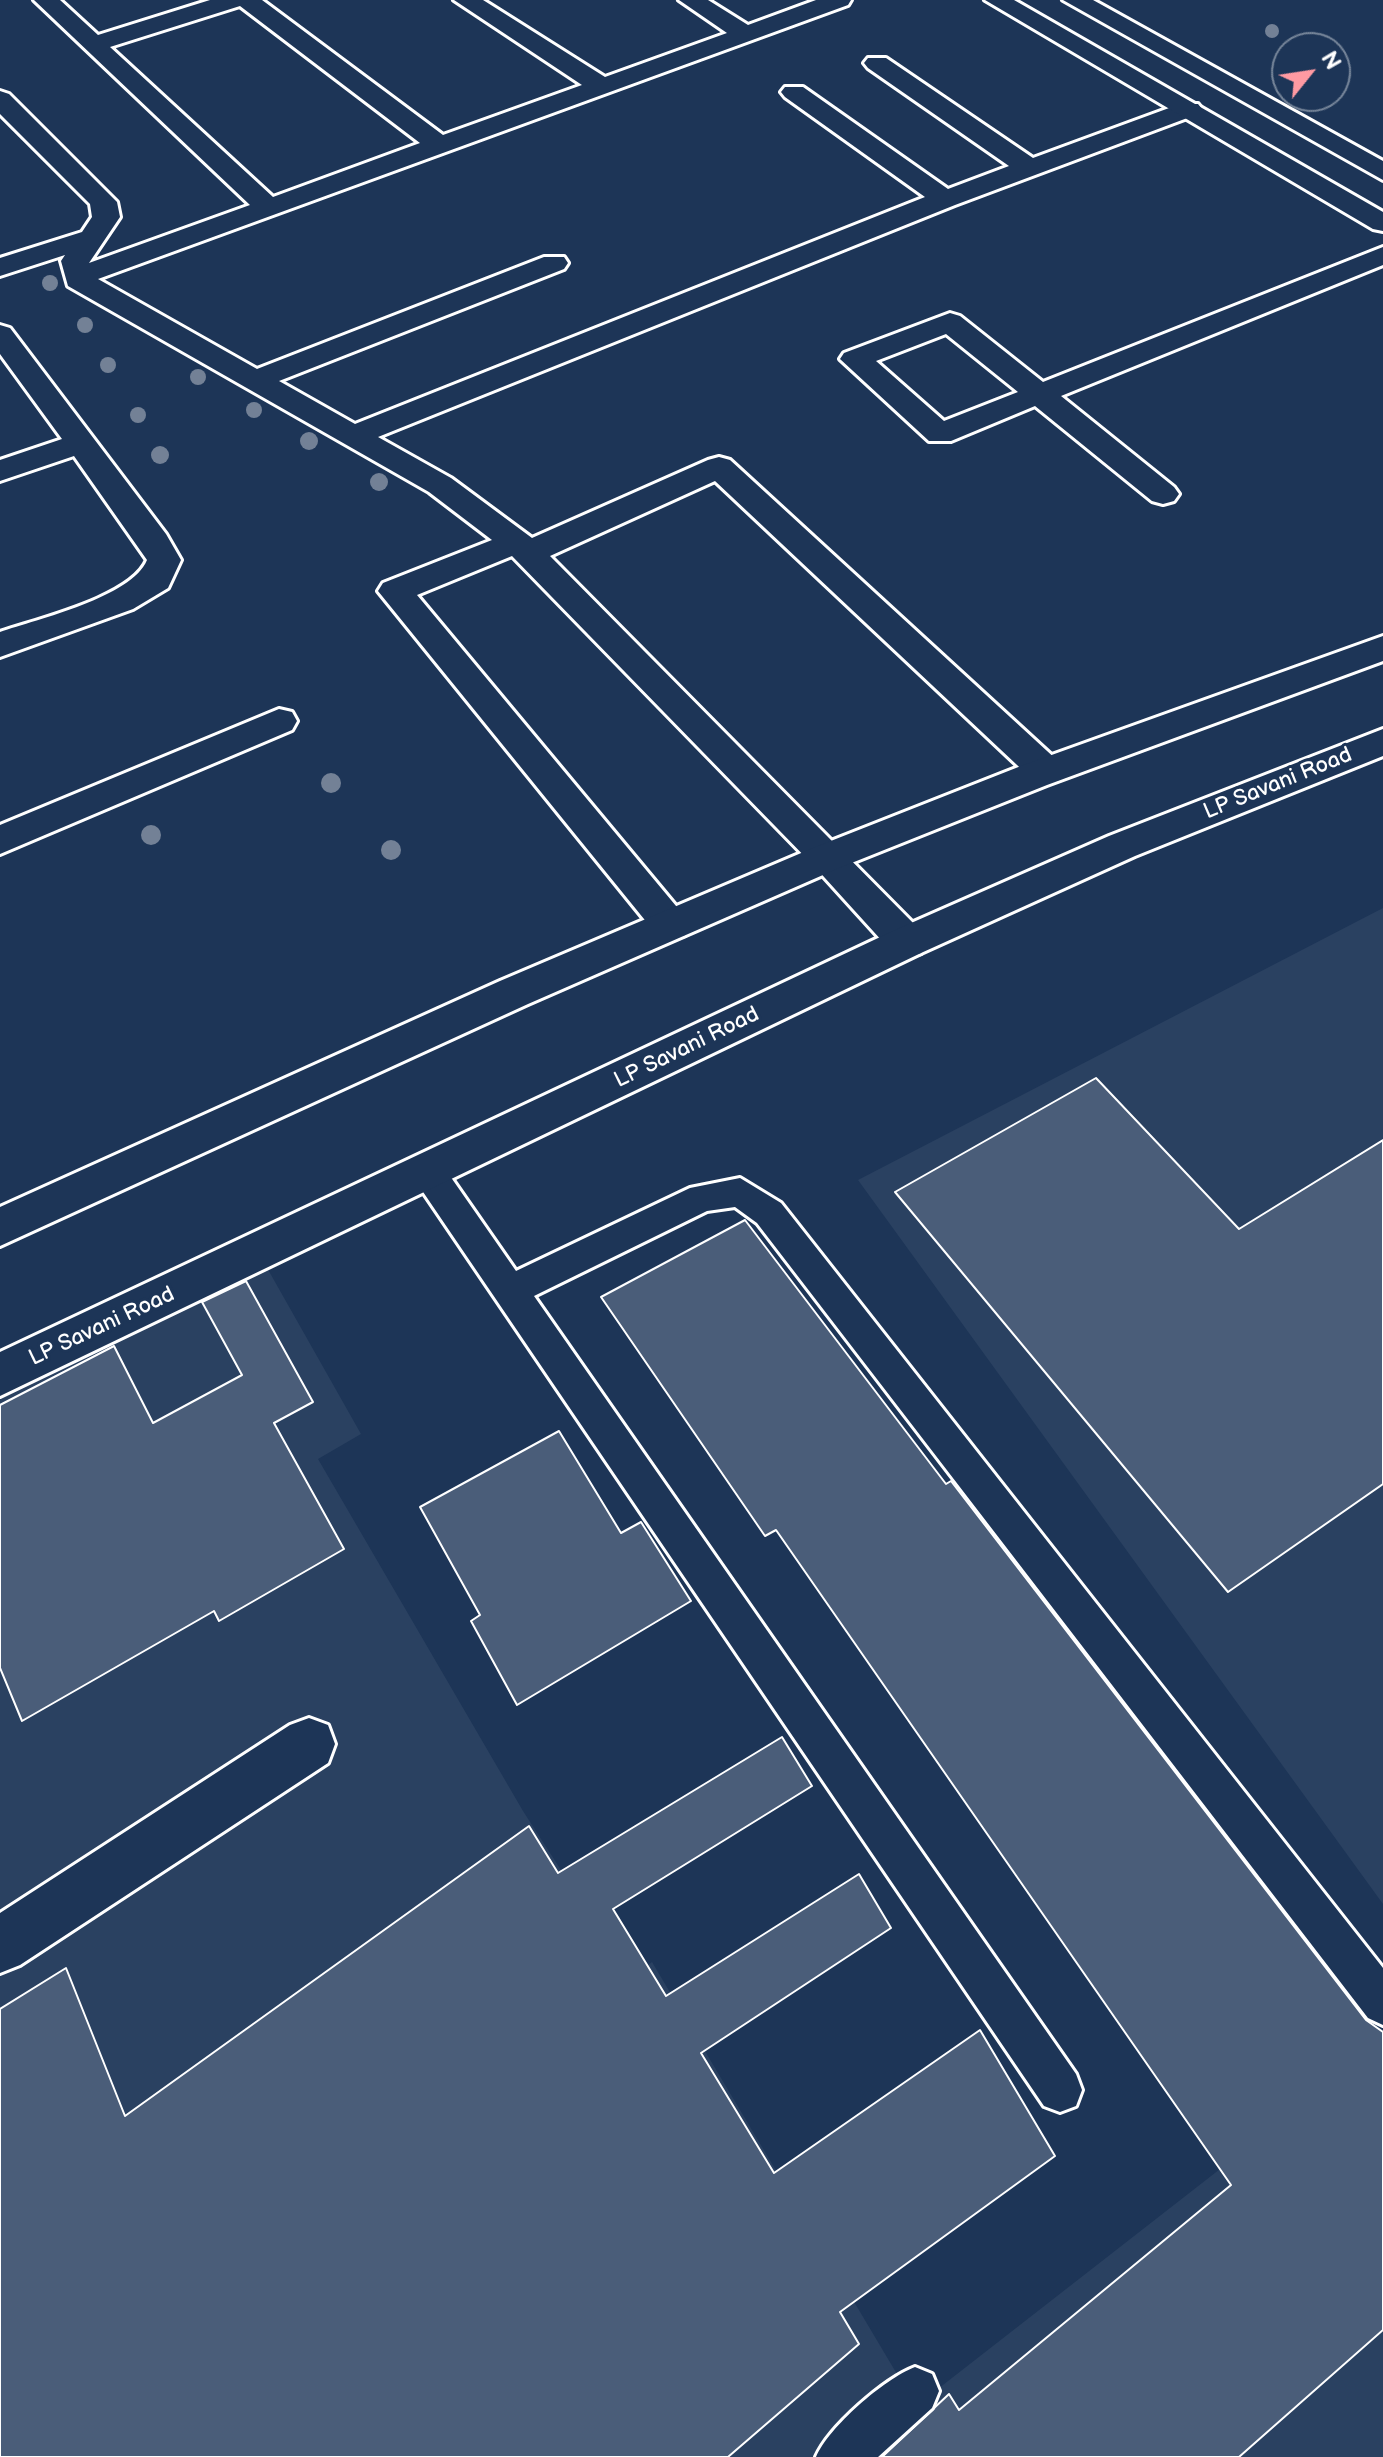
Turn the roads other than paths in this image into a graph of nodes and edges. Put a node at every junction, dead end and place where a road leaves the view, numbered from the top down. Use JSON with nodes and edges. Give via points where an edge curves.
{"nodes":[{"id":1,"x":46,"y":0,"type":"edge"},
{"id":2,"x":466,"y":0,"type":"edge"},
{"id":3,"x":691,"y":0,"type":"edge"},
{"id":4,"x":839,"y":0,"type":"edge"},
{"id":5,"x":997,"y":0,"type":"edge"},
{"id":6,"x":1075,"y":0,"type":"edge"},
{"id":7,"x":231,"y":1,"type":"edge"},
{"id":8,"x":746,"y":34,"type":"junction"},
{"id":9,"x":93,"y":44,"type":"junction"},
{"id":10,"x":877,"y":63,"type":"dead end"},
{"id":11,"x":602,"y":86,"type":"junction"},
{"id":12,"x":794,"y":92,"type":"dead end"},
{"id":13,"x":0,"y":99,"type":"edge"},
{"id":14,"x":1189,"y":109,"type":"junction"},
{"id":15,"x":440,"y":146,"type":"junction"},
{"id":16,"x":1030,"y":168,"type":"junction"},
{"id":17,"x":1383,"y":172,"type":"edge"},
{"id":18,"x":945,"y":199,"type":"junction"},
{"id":19,"x":269,"y":208,"type":"junction"},
{"id":20,"x":1383,"y":223,"type":"edge"},
{"id":21,"x":90,"y":238,"type":"junction"},
{"id":22,"x":1383,"y":255,"type":"edge"},
{"id":23,"x":554,"y":263,"type":"dead end"},
{"id":24,"x":0,"y":267,"type":"edge"},
{"id":25,"x":78,"y":277,"type":"junction"},
{"id":26,"x":29,"y":319,"type":"dead end"},
{"id":27,"x":0,"y":331,"type":"edge"},
{"id":28,"x":255,"y":380,"type":"junction"},
{"id":29,"x":1037,"y":394,"type":"junction"},
{"id":30,"x":355,"y":435,"type":"junction"},
{"id":31,"x":81,"y":443,"type":"junction"},
{"id":32,"x":0,"y":471,"type":"edge"},
{"id":33,"x":1163,"y":494,"type":"dead end"},
{"id":34,"x":522,"y":548,"type":"junction"},
{"id":35,"x":0,"y":645,"type":"edge"},
{"id":36,"x":1383,"y":648,"type":"edge"},
{"id":37,"x":279,"y":721,"type":"dead end"},
{"id":38,"x":1383,"y":742,"type":"edge"},
{"id":39,"x":1046,"y":771,"type":"junction"},
{"id":40,"x":0,"y":840,"type":"edge"},
{"id":41,"x":828,"y":857,"type":"junction"},
{"id":42,"x":671,"y":924,"type":"junction"},
{"id":43,"x":907,"y":942,"type":"junction"},
{"id":44,"x":429,"y":1173,"type":"junction"},
{"id":45,"x":0,"y":1227,"type":"edge"},
{"id":46,"x":510,"y":1291,"type":"junction"},
{"id":47,"x":0,"y":1375,"type":"edge"},
{"id":48,"x":309,"y":1744,"type":"dead end"},
{"id":49,"x":0,"y":1945,"type":"edge"},
{"id":50,"x":1383,"y":2003,"type":"edge"},
{"id":51,"x":1060,"y":2090,"type":"dead end"},
{"id":52,"x":915,"y":2391,"type":"dead end"},
{"id":53,"x":841,"y":2457,"type":"edge"}],
"edges":[{"from":1,"to":9,"type":"street"},
{"from":2,"to":11,"type":"street"},
{"from":3,"to":8,"type":"street"},
{"from":4,"to":8,"type":"street"},
{"from":5,"to":14,"type":"street"},
{"from":6,"to":17,"type":"street"},
{"from":7,"to":9,"type":"street"},
{"from":7,"to":15,"type":"street"},
{"from":8,"to":11,"type":"street"},
{"from":9,"to":19,"type":"street"},
{"from":10,"to":16,"type":"street"},
{"from":11,"to":15,"type":"street"},
{"from":12,"to":18,"type":"street"},
{"from":13,"to":21,"type":"street","via":[[103,202],[106,217]]},
{"from":14,"to":16,"type":"street"},
{"from":14,"to":20,"type":"street"},
{"from":15,"to":19,"type":"street"},
{"from":16,"to":18,"type":"street"},
{"from":18,"to":30,"type":"street"},
{"from":19,"to":25,"type":"street"},
{"from":21,"to":24,"type":"street"},
{"from":21,"to":25,"type":"street","via":[[75,261]]},
{"from":22,"to":29,"type":"street"},
{"from":23,"to":28,"type":"street"},
{"from":25,"to":28,"type":"street"},
{"from":26,"to":27,"type":"street"},
{"from":27,"to":31,"type":"street"},
{"from":28,"to":30,"type":"street"},
{"from":29,"to":29,"type":"street","via":[[940,434],[855,359],[950,322]]},
{"from":29,"to":33,"type":"street"},
{"from":30,"to":34,"type":"street","via":[[440,485]]},
{"from":31,"to":32,"type":"street"},
{"from":31,"to":35,"type":"street","via":[[154,541],[164,560],[156,580],[121,601]]},
{"from":34,"to":39,"type":"street","via":[[719,467]]},
{"from":34,"to":41,"type":"street"},
{"from":34,"to":42,"type":"street","via":[[395,591]]},
{"from":36,"to":39,"type":"street"},
{"from":37,"to":40,"type":"street"},
{"from":38,"to":43,"type":"street","name":"LP Savani Road","via":[[1122,846]]},
{"from":39,"to":41,"type":"street"},
{"from":41,"to":42,"type":"street"},
{"from":41,"to":43,"type":"street"},
{"from":42,"to":45,"type":"street"},
{"from":43,"to":44,"type":"street","name":"LP Savani Road"},
{"from":44,"to":46,"type":"lane"},
{"from":44,"to":47,"type":"street","name":"LP Savani Road"},
{"from":46,"to":50,"type":"lane","via":[[702,1198],[740,1192],[769,1213]]},
{"from":46,"to":51,"type":"lane"},
{"from":48,"to":49,"type":"street"},
{"from":52,"to":53,"type":"lane"}]}
